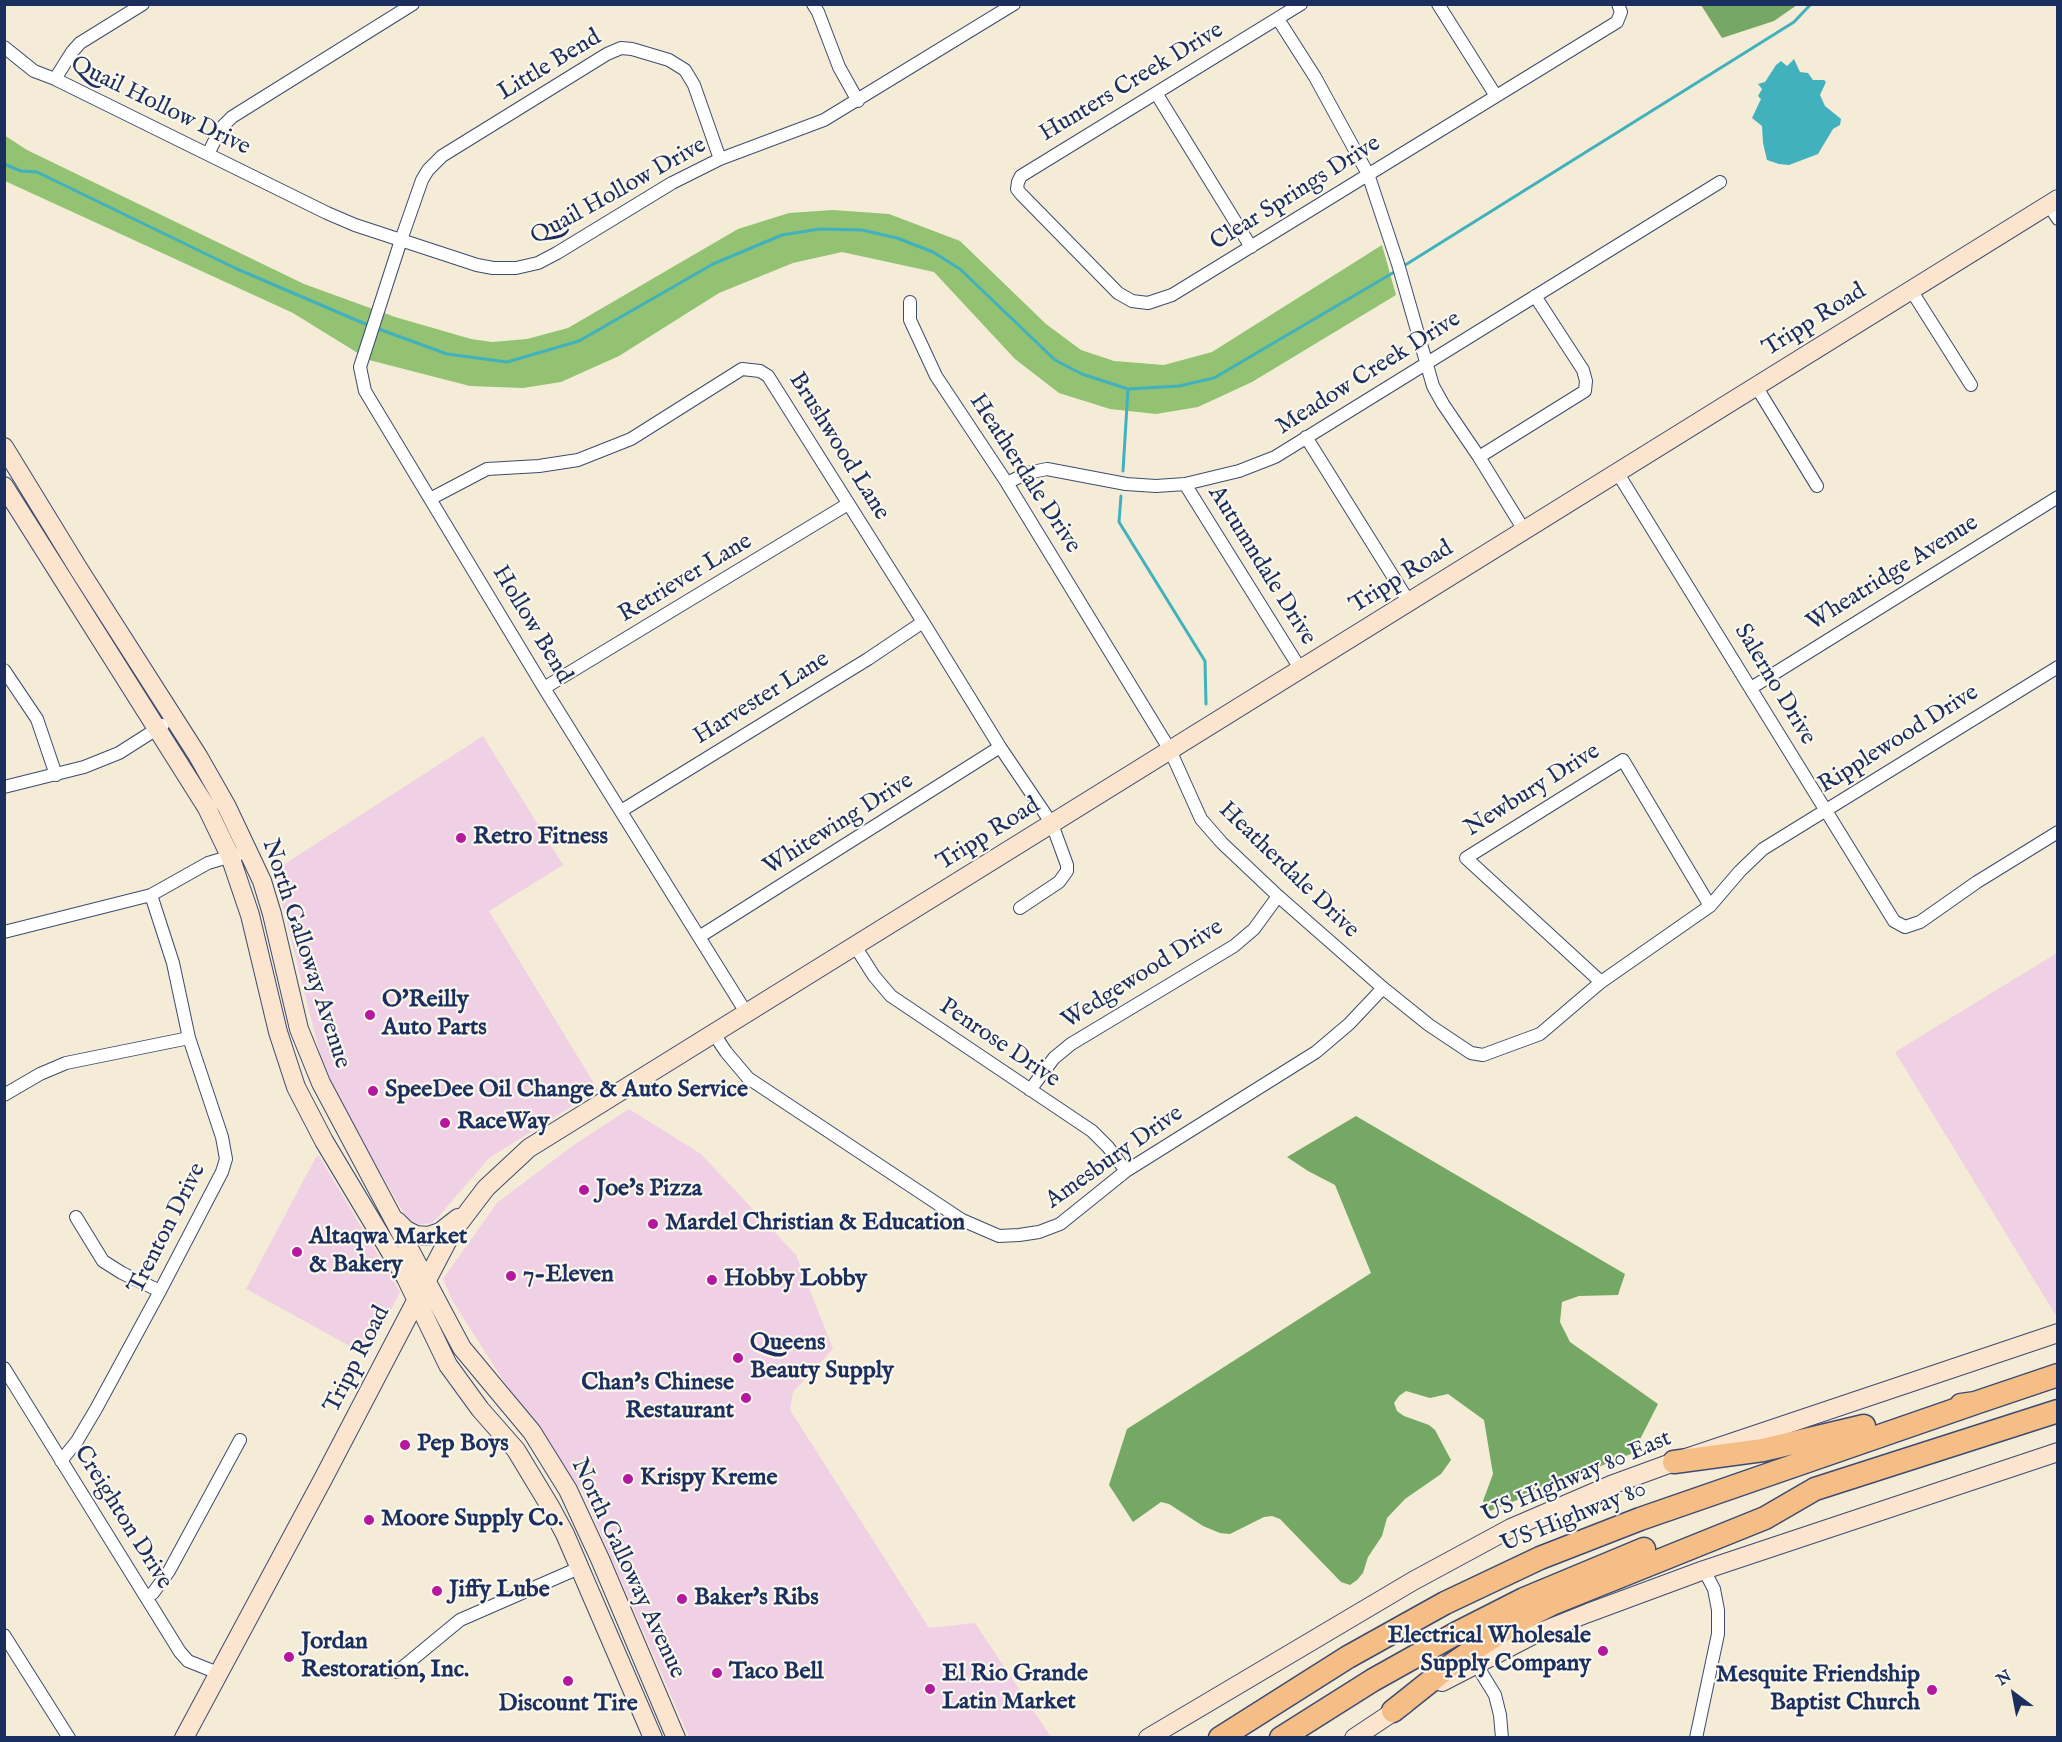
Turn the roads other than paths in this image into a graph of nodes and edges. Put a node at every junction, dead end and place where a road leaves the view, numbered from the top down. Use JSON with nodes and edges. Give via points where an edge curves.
{"nodes":[{"id":1,"x":143,"y":4,"type":"edge"},
{"id":2,"x":413,"y":4,"type":"edge"},
{"id":3,"x":813,"y":4,"type":"edge"},
{"id":4,"x":1014,"y":4,"type":"edge"},
{"id":5,"x":1301,"y":4,"type":"edge"},
{"id":6,"x":1438,"y":4,"type":"edge"},
{"id":7,"x":1618,"y":4,"type":"edge"},
{"id":8,"x":1278,"y":19,"type":"junction"},
{"id":9,"x":4,"y":46,"type":"edge"},
{"id":10,"x":55,"y":79,"type":"junction"},
{"id":11,"x":1156,"y":93,"type":"junction"},
{"id":12,"x":1496,"y":96,"type":"junction"},
{"id":13,"x":858,"y":101,"type":"junction"},
{"id":14,"x":208,"y":154,"type":"junction"},
{"id":15,"x":720,"y":159,"type":"junction"},
{"id":16,"x":1368,"y":174,"type":"junction"},
{"id":17,"x":1018,"y":182,"type":"joint"},
{"id":18,"x":1720,"y":182,"type":"dead end"},
{"id":19,"x":2055,"y":207,"type":"edge"},
{"id":20,"x":401,"y":240,"type":"junction"},
{"id":21,"x":1251,"y":247,"type":"junction"},
{"id":22,"x":1911,"y":290,"type":"junction"},
{"id":23,"x":1535,"y":296,"type":"junction"},
{"id":24,"x":910,"y":302,"type":"dead end"},
{"id":25,"x":1426,"y":362,"type":"junction"},
{"id":26,"x":1756,"y":386,"type":"junction"},
{"id":27,"x":1971,"y":386,"type":"dead end"},
{"id":28,"x":1306,"y":437,"type":"junction"},
{"id":29,"x":6,"y":452,"type":"edge"},
{"id":30,"x":1479,"y":456,"type":"junction"},
{"id":31,"x":1617,"y":472,"type":"junction"},
{"id":32,"x":1007,"y":483,"type":"junction"},
{"id":33,"x":1185,"y":484,"type":"junction"},
{"id":34,"x":4,"y":486,"type":"edge"},
{"id":35,"x":1817,"y":486,"type":"dead end"},
{"id":36,"x":2058,"y":496,"type":"edge"},
{"id":37,"x":430,"y":499,"type":"junction"},
{"id":38,"x":848,"y":504,"type":"junction"},
{"id":39,"x":1524,"y":530,"type":"junction"},
{"id":40,"x":1409,"y":602,"type":"junction"},
{"id":41,"x":923,"y":622,"type":"junction"},
{"id":42,"x":2058,"y":667,"type":"edge"},
{"id":43,"x":4,"y":670,"type":"edge"},
{"id":44,"x":1301,"y":670,"type":"junction"},
{"id":45,"x":544,"y":688,"type":"junction"},
{"id":46,"x":1751,"y":688,"type":"junction"},
{"id":47,"x":174,"y":718,"type":"junction"},
{"id":48,"x":157,"y":729,"type":"junction"},
{"id":49,"x":1000,"y":747,"type":"junction"},
{"id":50,"x":1170,"y":750,"type":"junction"},
{"id":51,"x":56,"y":775,"type":"junction"},
{"id":52,"x":4,"y":787,"type":"edge"},
{"id":53,"x":621,"y":811,"type":"junction"},
{"id":54,"x":1825,"y":811,"type":"junction"},
{"id":55,"x":1052,"y":824,"type":"junction"},
{"id":56,"x":2058,"y":832,"type":"edge"},
{"id":57,"x":1763,"y":849,"type":"joint"},
{"id":58,"x":249,"y":851,"type":"junction"},
{"id":59,"x":230,"y":856,"type":"junction"},
{"id":60,"x":151,"y":895,"type":"junction"},
{"id":61,"x":1278,"y":896,"type":"junction"},
{"id":62,"x":1710,"y":906,"type":"junction"},
{"id":63,"x":1020,"y":908,"type":"dead end"},
{"id":64,"x":4,"y":932,"type":"edge"},
{"id":65,"x":699,"y":937,"type":"junction"},
{"id":66,"x":855,"y":946,"type":"junction"},
{"id":67,"x":1601,"y":982,"type":"junction"},
{"id":68,"x":1383,"y":988,"type":"junction"},
{"id":69,"x":290,"y":992,"type":"junction"},
{"id":70,"x":269,"y":996,"type":"junction"},
{"id":71,"x":747,"y":1014,"type":"junction"},
{"id":72,"x":714,"y":1034,"type":"junction"},
{"id":73,"x":189,"y":1038,"type":"junction"},
{"id":74,"x":1030,"y":1090,"type":"junction"},
{"id":75,"x":4,"y":1095,"type":"edge"},
{"id":76,"x":1126,"y":1171,"type":"junction"},
{"id":77,"x":469,"y":1210,"type":"junction"},
{"id":78,"x":391,"y":1216,"type":"junction"},
{"id":79,"x":76,"y":1217,"type":"dead end"},
{"id":80,"x":427,"y":1281,"type":"junction"},
{"id":81,"x":160,"y":1291,"type":"junction"},
{"id":82,"x":417,"y":1299,"type":"junction"},
{"id":83,"x":2058,"y":1333,"type":"edge"},
{"id":84,"x":434,"y":1337,"type":"junction"},
{"id":85,"x":391,"y":1349,"type":"junction"},
{"id":86,"x":4,"y":1368,"type":"edge"},
{"id":87,"x":2058,"y":1375,"type":"edge"},
{"id":88,"x":1975,"y":1403,"type":"junction"},
{"id":89,"x":2058,"y":1411,"type":"edge"},
{"id":90,"x":240,"y":1440,"type":"dead end"},
{"id":91,"x":2058,"y":1452,"type":"edge"},
{"id":92,"x":61,"y":1461,"type":"junction"},
{"id":93,"x":1674,"y":1462,"type":"junction"},
{"id":94,"x":1815,"y":1489,"type":"junction"},
{"id":95,"x":600,"y":1559,"type":"junction"},
{"id":96,"x":579,"y":1568,"type":"junction"},
{"id":97,"x":1704,"y":1570,"type":"junction"},
{"id":98,"x":611,"y":1584,"type":"junction"},
{"id":99,"x":590,"y":1594,"type":"junction"},
{"id":100,"x":146,"y":1598,"type":"junction"},
{"id":101,"x":4,"y":1635,"type":"edge"},
{"id":102,"x":1476,"y":1664,"type":"junction"},
{"id":103,"x":397,"y":1672,"type":"dead end"},
{"id":104,"x":218,"y":1673,"type":"junction"},
{"id":105,"x":1394,"y":1711,"type":"junction"},
{"id":106,"x":69,"y":1737,"type":"edge"},
{"id":107,"x":184,"y":1737,"type":"edge"},
{"id":108,"x":653,"y":1737,"type":"edge"},
{"id":109,"x":676,"y":1737,"type":"edge"},
{"id":110,"x":1148,"y":1737,"type":"edge"},
{"id":111,"x":1220,"y":1737,"type":"edge"},
{"id":112,"x":1281,"y":1737,"type":"edge"},
{"id":113,"x":1354,"y":1737,"type":"edge"},
{"id":114,"x":1502,"y":1737,"type":"edge"},
{"id":115,"x":1696,"y":1737,"type":"edge"}],
"edges":[{"from":1,"to":10,"type":"street","via":[[80,43]]},
{"from":2,"to":14,"type":"street","via":[[232,117],[221,128]]},
{"from":3,"to":13,"type":"street"},
{"from":4,"to":13,"type":"street","name":"Quail Hollow Drive"},
{"from":5,"to":8,"type":"street","name":"Hunters Creek Drive"},
{"from":6,"to":12,"type":"street"},
{"from":7,"to":12,"type":"street","name":"Clear Springs Drive","via":[[1621,12],[1617,22]]},
{"from":8,"to":11,"type":"street","name":"Hunters Creek Drive"},
{"from":8,"to":16,"type":"street"},
{"from":9,"to":10,"type":"street","name":"Quail Hollow Drive","via":[[34,71]]},
{"from":10,"to":14,"type":"street","name":"Quail Hollow Drive"},
{"from":11,"to":17,"type":"street","name":"Hunters Creek Drive","via":[[1021,176]]},
{"from":11,"to":21,"type":"street"},
{"from":12,"to":16,"type":"street","name":"Clear Springs Drive"},
{"from":13,"to":15,"type":"street","name":"Quail Hollow Drive","via":[[824,120]]},
{"from":14,"to":20,"type":"street","name":"Quail Hollow Drive","via":[[327,213]]},
{"from":15,"to":20,"type":"street","name":"Quail Hollow Drive","via":[[538,263],[493,268]]},
{"from":15,"to":20,"type":"street","name":"Little Bend","via":[[685,70],[669,60],[621,48],[442,156],[422,180]]},
{"from":16,"to":21,"type":"street","name":"Clear Springs Drive"},
{"from":16,"to":25,"type":"street"},
{"from":17,"to":21,"type":"street","name":"Clear Springs Drive","via":[[1021,194],[1104,280],[1132,301],[1148,303],[1166,298]]},
{"from":18,"to":23,"type":"street","name":"Meadow Creek Drive"},
{"from":19,"to":22,"type":"main road","name":"Tripp Road"},
{"from":20,"to":37,"type":"street","name":"Hollow Bend","via":[[360,367],[365,391]]},
{"from":22,"to":26,"type":"main road","name":"Tripp Road"},
{"from":22,"to":27,"type":"street"},
{"from":23,"to":25,"type":"street","name":"Meadow Creek Drive"},
{"from":23,"to":30,"type":"street","via":[[1583,370],[1585,391]]},
{"from":24,"to":32,"type":"street","name":"Heatherdale Drive","via":[[910,320],[936,376]]},
{"from":25,"to":28,"type":"street","name":"Meadow Creek Drive"},
{"from":25,"to":30,"type":"street","via":[[1443,404]]},
{"from":26,"to":31,"type":"main road","name":"Tripp Road"},
{"from":26,"to":35,"type":"street"},
{"from":28,"to":33,"type":"street","name":"Meadow Creek Drive","via":[[1275,457]]},
{"from":28,"to":40,"type":"street"},
{"from":29,"to":47,"type":"main road","name":"North Galloway Avenue"},
{"from":30,"to":39,"type":"street"},
{"from":31,"to":39,"type":"main road","name":"Tripp Road"},
{"from":31,"to":46,"type":"street","name":"Salerno Drive"},
{"from":32,"to":33,"type":"street","name":"Meadow Creek Drive","via":[[1027,473],[1047,470],[1126,484]]},
{"from":32,"to":50,"type":"street","name":"Heatherdale Drive"},
{"from":33,"to":44,"type":"street","name":"Autumndale Drive"},
{"from":34,"to":48,"type":"main road","name":"North Galloway Avenue"},
{"from":36,"to":46,"type":"street","name":"Wheatridge Avenue"},
{"from":37,"to":38,"type":"street","name":"Brushwood Lane","via":[[487,469],[578,460],[632,439],[742,369],[751,369],[768,376]]},
{"from":37,"to":45,"type":"street","name":"Hollow Bend"},
{"from":38,"to":41,"type":"street","name":"Brushwood Lane"},
{"from":38,"to":45,"type":"street","name":"Retriever Lane"},
{"from":39,"to":40,"type":"main road","name":"Tripp Road"},
{"from":40,"to":44,"type":"main road","name":"Tripp Road"},
{"from":41,"to":49,"type":"street","name":"Brushwood Lane"},
{"from":41,"to":53,"type":"street","name":"Harvester Lane"},
{"from":42,"to":54,"type":"street","name":"Ripplewood Drive"},
{"from":43,"to":51,"type":"street","via":[[37,719]]},
{"from":44,"to":50,"type":"main road","name":"Tripp Road"},
{"from":45,"to":53,"type":"street","name":"Hollow Bend"},
{"from":46,"to":54,"type":"street","name":"Salerno Drive"},
{"from":47,"to":48,"type":"street"},
{"from":47,"to":58,"type":"main road","name":"North Galloway Avenue"},
{"from":48,"to":51,"type":"street","via":[[119,753]]},
{"from":48,"to":59,"type":"main road","name":"North Galloway Avenue","via":[[207,808]]},
{"from":49,"to":55,"type":"street","name":"Brushwood Lane"},
{"from":49,"to":65,"type":"street","name":"Whitewing Drive"},
{"from":50,"to":55,"type":"main road","name":"Tripp Road"},
{"from":50,"to":61,"type":"street","name":"Heatherdale Drive","via":[[1201,819]]},
{"from":51,"to":52,"type":"street"},
{"from":53,"to":65,"type":"street","name":"Hollow Bend"},
{"from":54,"to":56,"type":"street","name":"Salerno Drive","via":[[1894,921],[1905,927],[1920,922]]},
{"from":54,"to":57,"type":"street","name":"Ripplewood Drive"},
{"from":55,"to":63,"type":"street","name":"Brushwood Lane","via":[[1067,871],[1059,882]]},
{"from":55,"to":66,"type":"main road","name":"Tripp Road"},
{"from":57,"to":62,"type":"street","name":"Heatherdale Drive"},
{"from":58,"to":59,"type":"street"},
{"from":58,"to":69,"type":"main road","name":"North Galloway Avenue","via":[[272,914]]},
{"from":59,"to":60,"type":"street","via":[[208,863]]},
{"from":59,"to":70,"type":"main road","name":"North Galloway Avenue","via":[[250,915]]},
{"from":60,"to":64,"type":"street"},
{"from":60,"to":73,"type":"street","name":"Trenton Drive","via":[[173,963]]},
{"from":61,"to":68,"type":"street","name":"Heatherdale Drive"},
{"from":61,"to":74,"type":"street","name":"Wedgewood Drive","via":[[1254,929],[1234,946],[1071,1044],[1054,1058]]},
{"from":62,"to":67,"type":"street","name":"Heatherdale Drive"},
{"from":62,"to":67,"type":"street","name":"Newbury Drive","via":[[1623,760],[1466,858]]},
{"from":65,"to":71,"type":"street","name":"Hollow Bend"},
{"from":66,"to":71,"type":"main road","name":"Tripp Road"},
{"from":66,"to":74,"type":"street","name":"Penrose Drive","via":[[891,996]]},
{"from":67,"to":68,"type":"street","name":"Heatherdale Drive","via":[[1540,1034],[1483,1054],[1471,1053]]},
{"from":68,"to":76,"type":"street","name":"Amesbury Drive","via":[[1316,1052]]},
{"from":69,"to":70,"type":"main road"},
{"from":69,"to":78,"type":"main road","name":"North Galloway Avenue","via":[[299,1029],[321,1083]]},
{"from":70,"to":82,"type":"main road","name":"North Galloway Avenue","via":[[296,1087]]},
{"from":71,"to":72,"type":"main road","name":"Tripp Road"},
{"from":72,"to":76,"type":"street","name":"Amesbury Drive","via":[[748,1078],[962,1220],[999,1236],[1039,1232],[1060,1224]]},
{"from":72,"to":77,"type":"main road","name":"Tripp Road","via":[[529,1148],[486,1188]]},
{"from":73,"to":75,"type":"street","via":[[66,1063]]},
{"from":73,"to":81,"type":"street","name":"Trenton Drive","via":[[226,1159]]},
{"from":74,"to":76,"type":"street","name":"Penrose Drive","via":[[1092,1131]]},
{"from":77,"to":78,"type":"main road","via":[[440,1232],[428,1236],[406,1230]]},
{"from":77,"to":80,"type":"main road","name":"Tripp Road","via":[[451,1234]]},
{"from":78,"to":80,"type":"main road","name":"North Galloway Avenue"},
{"from":79,"to":81,"type":"street","via":[[103,1261]]},
{"from":80,"to":82,"type":"main road","name":"Tripp Road"},
{"from":80,"to":95,"type":"main road","name":"North Galloway Avenue","via":[[462,1348],[532,1432],[551,1461],[573,1498]]},
{"from":81,"to":92,"type":"street","name":"Trenton Drive","via":[[96,1409]]},
{"from":82,"to":84,"type":"main road","name":"North Galloway Avenue"},
{"from":82,"to":85,"type":"main road","name":"Tripp Road"},
{"from":83,"to":93,"type":"main road","name":"US Highway 80 East"},
{"from":84,"to":85,"type":"main road","via":[[410,1336]]},
{"from":84,"to":96,"type":"main road","name":"North Galloway Avenue","via":[[448,1365],[516,1450],[565,1534]]},
{"from":85,"to":104,"type":"main road","name":"Tripp Road"},
{"from":86,"to":92,"type":"street","name":"Creighton Drive"},
{"from":87,"to":88,"type":"highway"},
{"from":88,"to":93,"type":"highway","via":[[1910,1413],[1763,1450]]},
{"from":88,"to":111,"type":"highway","name":"US Highway 80","via":[[1640,1519],[1540,1558],[1445,1603]]},
{"from":89,"to":94,"type":"highway"},
{"from":90,"to":100,"type":"street","via":[[169,1571]]},
{"from":91,"to":97,"type":"main road"},
{"from":92,"to":100,"type":"street","name":"Creighton Drive"},
{"from":93,"to":110,"type":"main road","name":"US Highway 80 East","via":[[1511,1528]]},
{"from":94,"to":105,"type":"highway","via":[[1765,1518],[1530,1615],[1447,1668]]},
{"from":94,"to":112,"type":"highway","via":[[1631,1554],[1524,1599],[1373,1680]]},
{"from":95,"to":96,"type":"main road"},
{"from":95,"to":98,"type":"main road","name":"North Galloway Avenue"},
{"from":96,"to":99,"type":"main road","name":"North Galloway Avenue"},
{"from":96,"to":103,"type":"street","via":[[460,1620]]},
{"from":97,"to":102,"type":"main road","via":[[1542,1631]]},
{"from":97,"to":115,"type":"street","via":[[1714,1589],[1718,1634]]},
{"from":98,"to":99,"type":"main road"},
{"from":98,"to":109,"type":"main road","name":"North Galloway Avenue"},
{"from":99,"to":108,"type":"main road","name":"North Galloway Avenue"},
{"from":100,"to":104,"type":"street","name":"Creighton Drive","via":[[188,1661]]},
{"from":101,"to":106,"type":"street"},
{"from":102,"to":105,"type":"main road"},
{"from":102,"to":114,"type":"street","via":[[1495,1695]]},
{"from":104,"to":107,"type":"main road","name":"Tripp Road"},
{"from":105,"to":113,"type":"main road"}]}
